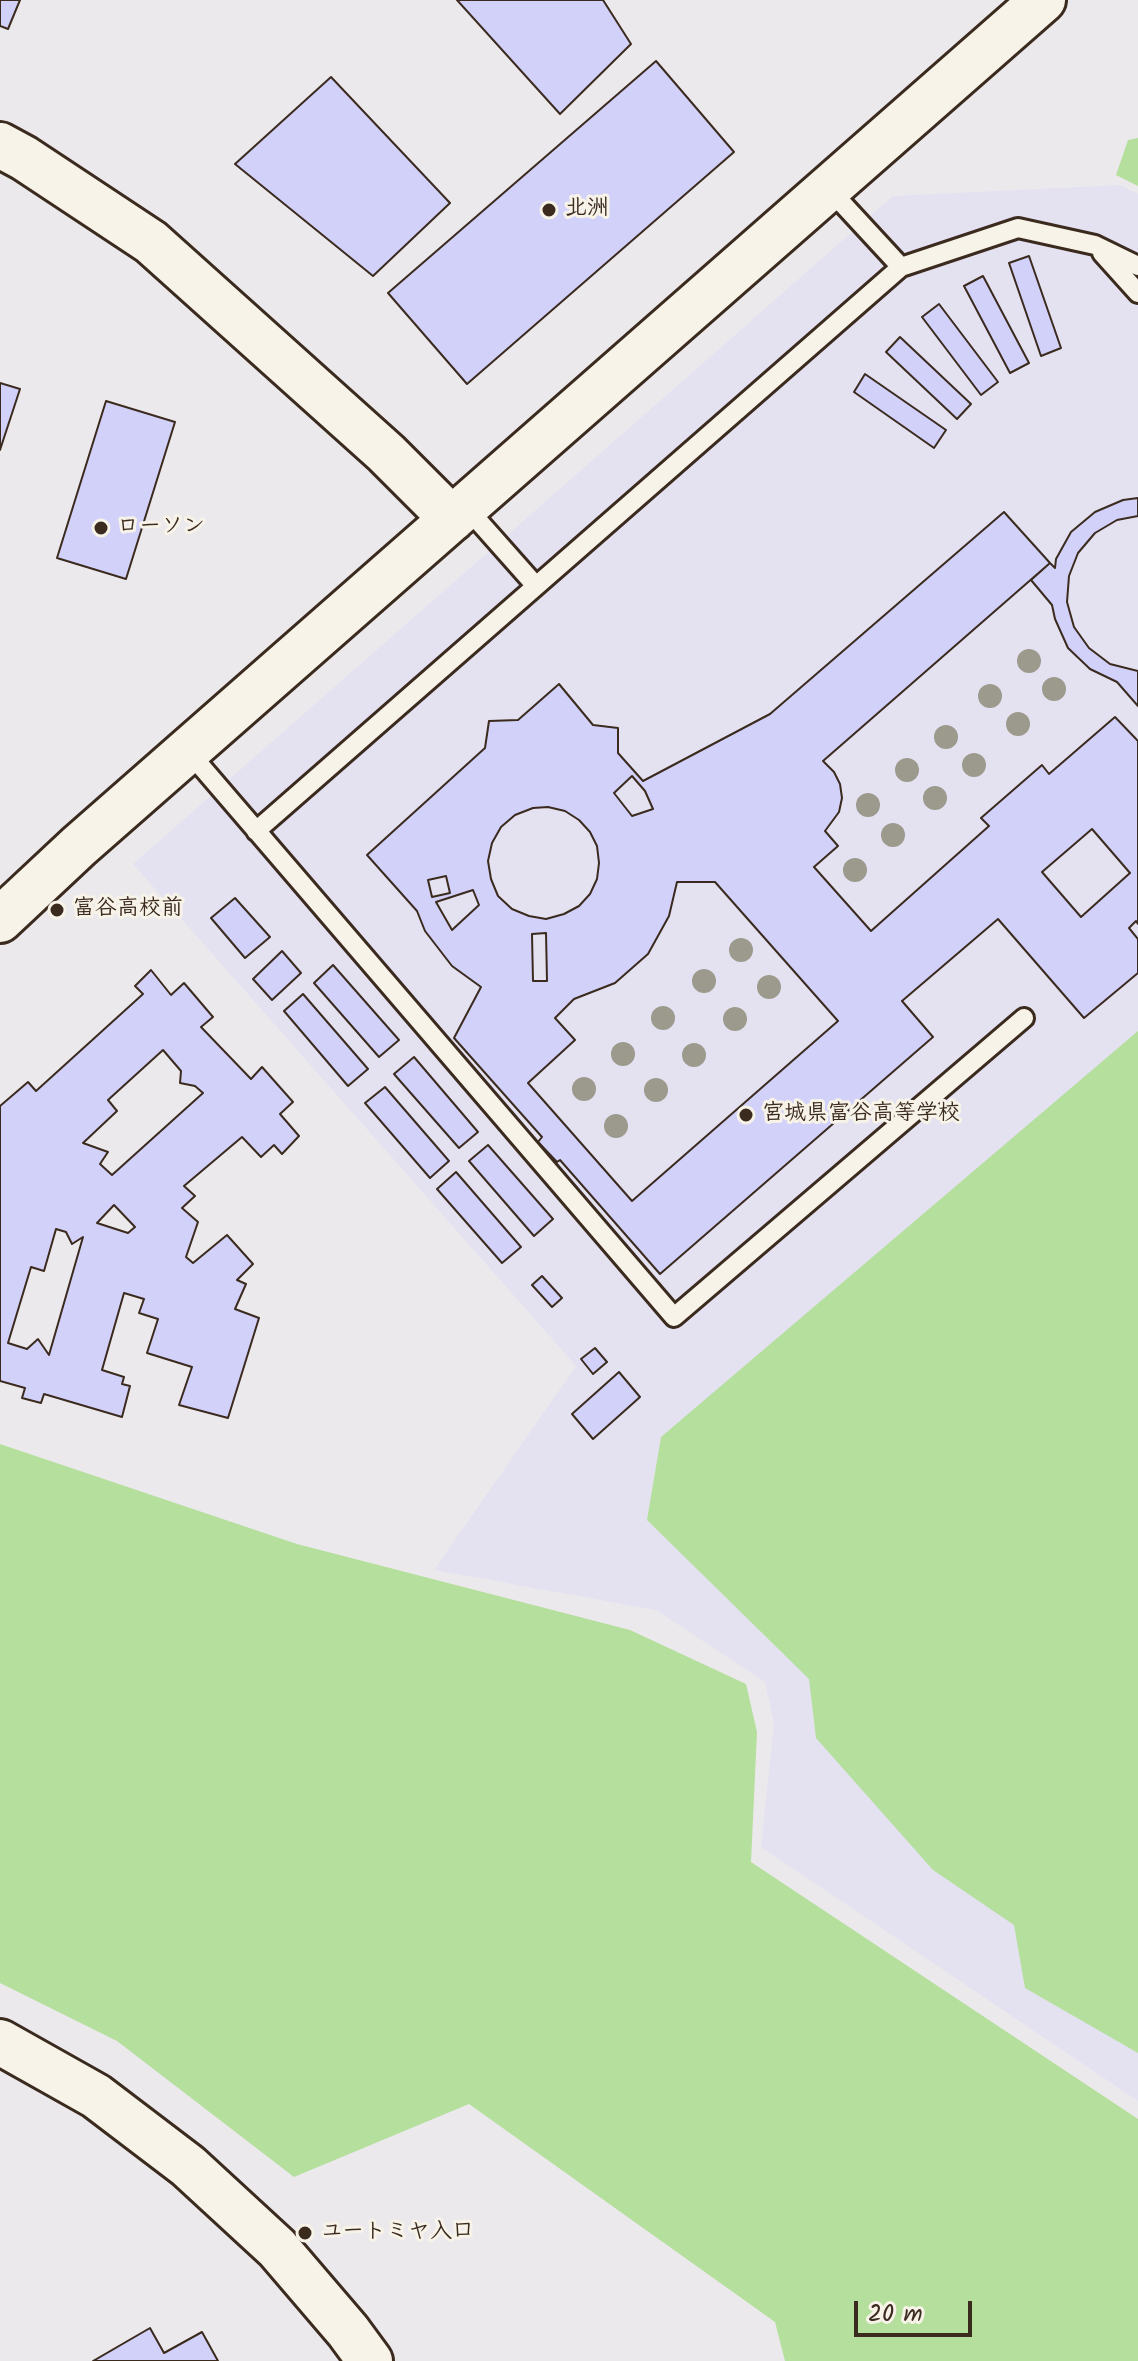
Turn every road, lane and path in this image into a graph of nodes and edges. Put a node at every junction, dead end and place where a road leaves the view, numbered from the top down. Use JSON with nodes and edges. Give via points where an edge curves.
{"nodes":[{"id":1,"x":1043,"y":0,"type":"edge"},
{"id":2,"x":0,"y":145,"type":"edge"},
{"id":3,"x":829,"y":189,"type":"junction"},
{"id":4,"x":1095,"y":245,"type":"junction"},
{"id":5,"x":1138,"y":266,"type":"edge"},
{"id":6,"x":901,"y":267,"type":"junction"},
{"id":7,"x":1138,"y":293,"type":"edge"},
{"id":8,"x":459,"y":513,"type":"junction"},
{"id":9,"x":536,"y":586,"type":"junction"},
{"id":10,"x":188,"y":751,"type":"junction"},
{"id":11,"x":256,"y":831,"type":"junction"},
{"id":12,"x":0,"y":920,"type":"edge"},
{"id":13,"x":1024,"y":1018,"type":"dead end"},
{"id":14,"x":0,"y":2042,"type":"edge"},
{"id":15,"x":370,"y":2361,"type":"edge"}],
"edges":[{"from":1,"to":3,"type":"street"},
{"from":2,"to":8,"type":"street","via":[[151,242]]},
{"from":3,"to":6,"type":"lane"},
{"from":3,"to":8,"type":"street"},
{"from":4,"to":5,"type":"lane"},
{"from":4,"to":6,"type":"lane","via":[[1018,228]]},
{"from":4,"to":7,"type":"lane"},
{"from":6,"to":9,"type":"lane"},
{"from":8,"to":9,"type":"lane"},
{"from":8,"to":10,"type":"street"},
{"from":9,"to":11,"type":"lane"},
{"from":10,"to":11,"type":"lane"},
{"from":10,"to":12,"type":"street"},
{"from":11,"to":13,"type":"lane","via":[[674,1317]]},
{"from":14,"to":15,"type":"street","via":[[96,2096],[188,2166],[277,2248]]}]}
